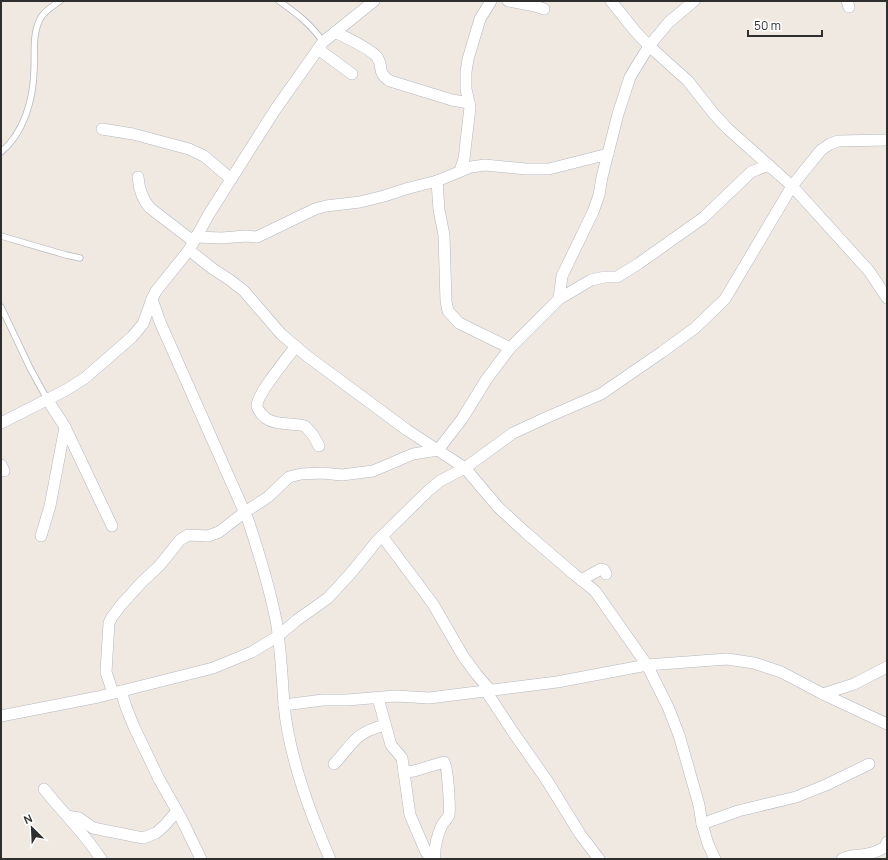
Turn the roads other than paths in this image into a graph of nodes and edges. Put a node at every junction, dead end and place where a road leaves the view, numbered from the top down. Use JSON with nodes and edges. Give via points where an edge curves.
{"nodes":[{"id":1,"x":60,"y":1,"type":"edge"},
{"id":2,"x":279,"y":1,"type":"edge"},
{"id":3,"x":374,"y":1,"type":"edge"},
{"id":4,"x":492,"y":1,"type":"edge"},
{"id":5,"x":508,"y":1,"type":"edge"},
{"id":6,"x":611,"y":1,"type":"edge"},
{"id":7,"x":694,"y":1,"type":"edge"},
{"id":8,"x":544,"y":9,"type":"dead end"},
{"id":9,"x":335,"y":32,"type":"junction"},
{"id":10,"x":320,"y":45,"type":"junction"},
{"id":11,"x":649,"y":46,"type":"junction"},
{"id":12,"x":352,"y":74,"type":"dead end"},
{"id":13,"x":469,"y":103,"type":"junction"},
{"id":14,"x":102,"y":129,"type":"dead end"},
{"id":15,"x":887,"y":140,"type":"edge"},
{"id":16,"x":1,"y":152,"type":"edge"},
{"id":17,"x":608,"y":154,"type":"junction"},
{"id":18,"x":769,"y":165,"type":"junction"},
{"id":19,"x":460,"y":171,"type":"junction"},
{"id":20,"x":138,"y":177,"type":"dead end"},
{"id":21,"x":231,"y":179,"type":"junction"},
{"id":22,"x":437,"y":181,"type":"junction"},
{"id":23,"x":792,"y":186,"type":"junction"},
{"id":24,"x":1,"y":236,"type":"edge"},
{"id":25,"x":192,"y":243,"type":"junction"},
{"id":26,"x":80,"y":258,"type":"dead end"},
{"id":27,"x":887,"y":298,"type":"edge"},
{"id":28,"x":152,"y":299,"type":"junction"},
{"id":29,"x":559,"y":299,"type":"junction"},
{"id":30,"x":1,"y":307,"type":"edge"},
{"id":31,"x":296,"y":346,"type":"junction"},
{"id":32,"x":510,"y":348,"type":"junction"},
{"id":33,"x":47,"y":399,"type":"junction"},
{"id":34,"x":1,"y":423,"type":"edge"},
{"id":35,"x":65,"y":427,"type":"junction"},
{"id":36,"x":318,"y":446,"type":"dead end"},
{"id":37,"x":438,"y":450,"type":"junction"},
{"id":38,"x":465,"y":468,"type":"junction"},
{"id":39,"x":245,"y":512,"type":"junction"},
{"id":40,"x":112,"y":526,"type":"dead end"},
{"id":41,"x":41,"y":536,"type":"dead end"},
{"id":42,"x":382,"y":536,"type":"junction"},
{"id":43,"x":606,"y":574,"type":"dead end"},
{"id":44,"x":581,"y":580,"type":"junction"},
{"id":45,"x":278,"y":636,"type":"junction"},
{"id":46,"x":647,"y":664,"type":"junction"},
{"id":47,"x":887,"y":668,"type":"edge"},
{"id":48,"x":488,"y":691,"type":"junction"},
{"id":49,"x":117,"y":692,"type":"junction"},
{"id":50,"x":823,"y":694,"type":"junction"},
{"id":51,"x":378,"y":698,"type":"junction"},
{"id":52,"x":284,"y":705,"type":"junction"},
{"id":53,"x":1,"y":716,"type":"edge"},
{"id":54,"x":887,"y":724,"type":"edge"},
{"id":55,"x":385,"y":725,"type":"junction"},
{"id":56,"x":334,"y":764,"type":"dead end"},
{"id":57,"x":869,"y":764,"type":"dead end"},
{"id":58,"x":404,"y":772,"type":"junction"},
{"id":59,"x":44,"y":789,"type":"dead end"},
{"id":60,"x":177,"y":811,"type":"junction"},
{"id":61,"x":67,"y":816,"type":"junction"},
{"id":62,"x":702,"y":824,"type":"junction"},
{"id":63,"x":887,"y":842,"type":"edge"},
{"id":64,"x":101,"y":859,"type":"edge"},
{"id":65,"x":201,"y":859,"type":"edge"},
{"id":66,"x":330,"y":859,"type":"edge"},
{"id":67,"x":432,"y":859,"type":"edge"},
{"id":68,"x":435,"y":859,"type":"edge"},
{"id":69,"x":599,"y":859,"type":"edge"},
{"id":70,"x":715,"y":859,"type":"edge"},
{"id":71,"x":842,"y":859,"type":"edge"}],
"edges":[{"from":1,"to":16,"type":"lane","via":[[40,18],[35,36],[34,72],[26,114],[17,134]]},
{"from":2,"to":10,"type":"lane","via":[[311,26]]},
{"from":3,"to":9,"type":"street"},
{"from":4,"to":13,"type":"street","via":[[480,19],[468,58],[466,89]]},
{"from":5,"to":8,"type":"street"},
{"from":6,"to":11,"type":"street"},
{"from":7,"to":11,"type":"street","via":[[669,22]]},
{"from":9,"to":10,"type":"street"},
{"from":9,"to":13,"type":"street","via":[[377,56],[381,72],[390,81]]},
{"from":10,"to":12,"type":"street"},
{"from":10,"to":21,"type":"street"},
{"from":11,"to":17,"type":"street","via":[[630,77]]},
{"from":11,"to":18,"type":"street","via":[[688,81],[728,129]]},
{"from":13,"to":19,"type":"street","via":[[464,160]]},
{"from":14,"to":21,"type":"street","via":[[133,134],[189,149],[204,156]]},
{"from":15,"to":23,"type":"street","via":[[838,141],[830,144],[821,150]]},
{"from":17,"to":19,"type":"street","via":[[549,169],[485,165]]},
{"from":17,"to":29,"type":"street","via":[[595,206],[562,276]]},
{"from":18,"to":23,"type":"street"},
{"from":18,"to":29,"type":"street","via":[[751,172],[702,218],[638,264],[617,277],[591,280]]},
{"from":19,"to":22,"type":"street"},
{"from":20,"to":25,"type":"street","via":[[144,201]]},
{"from":21,"to":25,"type":"street"},
{"from":22,"to":25,"type":"street","via":[[360,202],[315,209],[257,237],[222,238]]},
{"from":22,"to":32,"type":"street","via":[[444,235],[448,311],[459,323]]},
{"from":23,"to":27,"type":"street","via":[[869,271]]},
{"from":23,"to":38,"type":"street","via":[[725,299],[695,328],[601,394],[513,433]]},
{"from":24,"to":26,"type":"lane"},
{"from":25,"to":28,"type":"street"},
{"from":25,"to":31,"type":"street","via":[[213,269],[244,291],[281,334]]},
{"from":28,"to":33,"type":"street","via":[[143,324],[132,337],[85,378]]},
{"from":28,"to":39,"type":"street"},
{"from":29,"to":32,"type":"street"},
{"from":30,"to":33,"type":"lane"},
{"from":31,"to":36,"type":"street","via":[[266,387],[257,406],[269,420],[305,426]]},
{"from":31,"to":37,"type":"street","via":[[343,384]]},
{"from":32,"to":37,"type":"street"},
{"from":33,"to":34,"type":"street"},
{"from":33,"to":35,"type":"street"},
{"from":35,"to":40,"type":"street"},
{"from":35,"to":41,"type":"street","via":[[50,506]]},
{"from":37,"to":38,"type":"street"},
{"from":37,"to":39,"type":"street","via":[[413,454],[373,471],[342,475],[301,474],[289,477],[268,497]]},
{"from":38,"to":42,"type":"street","via":[[440,481]]},
{"from":38,"to":44,"type":"street","via":[[498,507]]},
{"from":39,"to":45,"type":"street","via":[[273,607]]},
{"from":39,"to":49,"type":"street","via":[[215,534],[188,535],[180,540],[112,617],[106,672]]},
{"from":42,"to":45,"type":"street","via":[[328,598]]},
{"from":42,"to":48,"type":"street","via":[[432,604]]},
{"from":43,"to":44,"type":"street","via":[[601,569]]},
{"from":44,"to":46,"type":"street","via":[[595,590]]},
{"from":45,"to":49,"type":"street","via":[[252,652],[213,668]]},
{"from":45,"to":52,"type":"street"},
{"from":46,"to":48,"type":"street","via":[[557,682]]},
{"from":46,"to":50,"type":"street","via":[[727,659],[754,663],[781,672]]},
{"from":46,"to":62,"type":"street","via":[[679,735]]},
{"from":47,"to":50,"type":"street","via":[[854,684]]},
{"from":48,"to":51,"type":"street","via":[[429,698]]},
{"from":48,"to":69,"type":"street","via":[[580,834]]},
{"from":49,"to":53,"type":"street"},
{"from":49,"to":60,"type":"street"},
{"from":50,"to":54,"type":"street"},
{"from":51,"to":52,"type":"street","via":[[323,700]]},
{"from":51,"to":55,"type":"street"},
{"from":52,"to":66,"type":"street","via":[[301,786]]},
{"from":55,"to":56,"type":"street","via":[[373,728],[351,742]]},
{"from":55,"to":58,"type":"street","via":[[391,745],[402,758]]},
{"from":57,"to":62,"type":"street","via":[[796,797],[738,811]]},
{"from":58,"to":67,"type":"street","via":[[410,815],[426,852]]},
{"from":58,"to":68,"type":"street","via":[[444,762],[446,764],[449,816],[441,827],[435,845]]},
{"from":59,"to":61,"type":"street"},
{"from":60,"to":61,"type":"street","via":[[156,833],[143,838],[93,828],[79,818]]},
{"from":60,"to":65,"type":"street"},
{"from":61,"to":64,"type":"street"},
{"from":62,"to":70,"type":"street"},
{"from":63,"to":71,"type":"street","via":[[885,847],[876,852]]}]}
